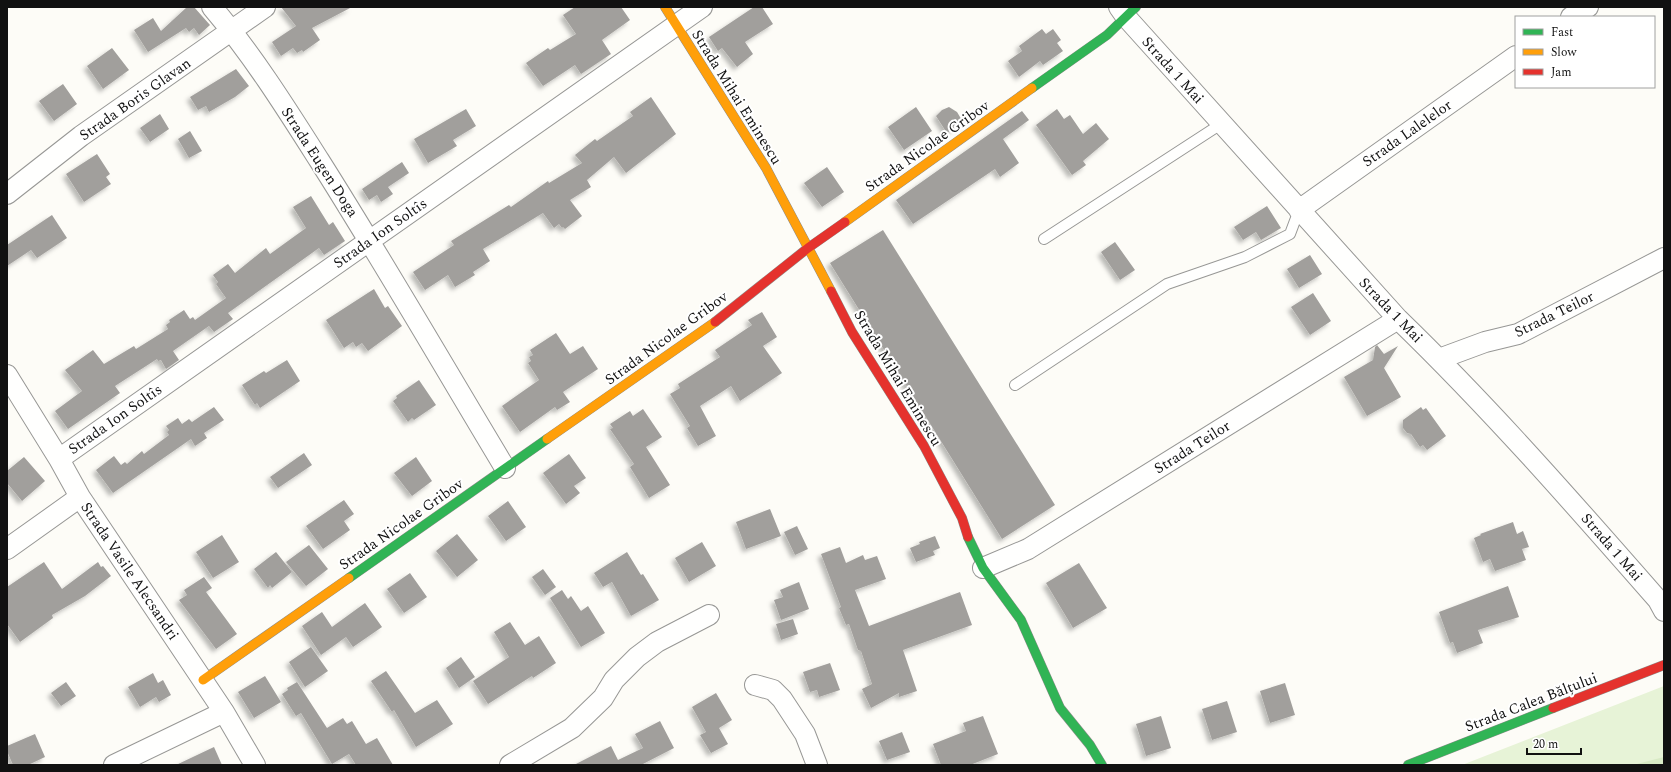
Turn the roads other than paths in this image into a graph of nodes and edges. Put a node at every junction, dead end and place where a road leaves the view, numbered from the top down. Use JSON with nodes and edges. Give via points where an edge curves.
{"nodes":[{"id":1,"x":212,"y":7,"type":"edge"},
{"id":2,"x":265,"y":7,"type":"edge"},
{"id":3,"x":665,"y":7,"type":"edge"},
{"id":4,"x":702,"y":7,"type":"edge"},
{"id":5,"x":1588,"y":7,"type":"edge"},
{"id":6,"x":1127,"y":10,"type":"edge"},
{"id":7,"x":1573,"y":16,"type":"edge"},
{"id":8,"x":676,"y":25,"type":"junction"},
{"id":9,"x":232,"y":30,"type":"junction"},
{"id":10,"x":1515,"y":57,"type":"edge"},
{"id":11,"x":1221,"y":124,"type":"junction"},
{"id":12,"x":7,"y":194,"type":"edge"},
{"id":13,"x":1299,"y":210,"type":"junction"},
{"id":14,"x":1044,"y":239,"type":"dead end"},
{"id":15,"x":370,"y":240,"type":"junction"},
{"id":16,"x":808,"y":248,"type":"junction"},
{"id":17,"x":1664,"y":258,"type":"edge"},
{"id":18,"x":1398,"y":320,"type":"junction"},
{"id":19,"x":1439,"y":359,"type":"junction"},
{"id":20,"x":7,"y":375,"type":"edge"},
{"id":21,"x":1015,"y":385,"type":"dead end"},
{"id":22,"x":59,"y":459,"type":"junction"},
{"id":23,"x":504,"y":468,"type":"junction"},
{"id":24,"x":80,"y":497,"type":"junction"},
{"id":25,"x":7,"y":549,"type":"edge"},
{"id":26,"x":983,"y":568,"type":"junction"},
{"id":27,"x":1664,"y":611,"type":"edge"},
{"id":28,"x":709,"y":615,"type":"dead end"},
{"id":29,"x":1664,"y":665,"type":"edge"},
{"id":30,"x":203,"y":680,"type":"junction"},
{"id":31,"x":755,"y":685,"type":"dead end"},
{"id":32,"x":224,"y":712,"type":"junction"},
{"id":33,"x":114,"y":765,"type":"edge"},
{"id":34,"x":255,"y":765,"type":"edge"},
{"id":35,"x":510,"y":765,"type":"edge"},
{"id":36,"x":817,"y":765,"type":"edge"},
{"id":37,"x":1102,"y":765,"type":"edge"},
{"id":38,"x":1408,"y":765,"type":"edge"}],
"edges":[{"from":1,"to":9,"type":"street","name":"Strada Eugen Doga"},
{"from":2,"to":9,"type":"street","name":"Strada Boris Glavan"},
{"from":3,"to":8,"type":"street","name":"Strada Mihai Eminescu"},
{"from":4,"to":8,"type":"street","name":"Strada Ion Soltîs"},
{"from":5,"to":7,"type":"street"},
{"from":6,"to":11,"type":"street","name":"Strada 1 Mai"},
{"from":6,"to":16,"type":"street","name":"Strada Nicolae Gribov","via":[[1107,36]]},
{"from":8,"to":15,"type":"street","name":"Strada Ion Soltîs"},
{"from":8,"to":16,"type":"street","name":"Strada Mihai Eminescu","via":[[766,168]]},
{"from":9,"to":12,"type":"street","name":"Strada Boris Glavan","via":[[81,136]]},
{"from":9,"to":15,"type":"street","name":"Strada Eugen Doga"},
{"from":10,"to":13,"type":"street","name":"Strada Lalelelor"},
{"from":11,"to":13,"type":"street","name":"Strada 1 Mai"},
{"from":11,"to":14,"type":"lane"},
{"from":13,"to":18,"type":"street","name":"Strada 1 Mai"},
{"from":13,"to":21,"type":"lane","via":[[1290,234],[1245,256],[1167,284]]},
{"from":15,"to":22,"type":"street","name":"Strada Ion Soltîs"},
{"from":15,"to":23,"type":"street","name":"Strada Eugen Doga"},
{"from":16,"to":23,"type":"street","name":"Strada Nicolae Gribov","via":[[701,333]]},
{"from":16,"to":26,"type":"street","name":"Strada Mihai Eminescu","via":[[852,332],[924,446],[962,518],[968,538]]},
{"from":17,"to":19,"type":"street","name":"Strada Teilor","via":[[1518,334],[1485,342]]},
{"from":18,"to":19,"type":"street","name":"Strada 1 Mai"},
{"from":18,"to":26,"type":"street","name":"Strada Teilor","via":[[1028,549]]},
{"from":19,"to":27,"type":"street","name":"Strada 1 Mai","via":[[1566,494],[1658,600]]},
{"from":20,"to":22,"type":"street","name":"Strada Vasile Alecsandri"},
{"from":22,"to":24,"type":"street","name":"Strada Vasile Alecsandri"},
{"from":23,"to":30,"type":"street","name":"Strada Nicolae Gribov"},
{"from":24,"to":25,"type":"street"},
{"from":24,"to":30,"type":"street","name":"Strada Vasile Alecsandri"},
{"from":26,"to":37,"type":"street","name":"Strada Mihai Eminescu","via":[[1021,620],[1060,708]]},
{"from":28,"to":35,"type":"street","via":[[657,642],[636,657],[614,680],[603,698],[572,728]]},
{"from":29,"to":38,"type":"street","name":"Strada Calea Bălțului"},
{"from":30,"to":32,"type":"street","name":"Strada Vasile Alecsandri"},
{"from":31,"to":36,"type":"street","via":[[773,690],[782,699],[805,734]]},
{"from":32,"to":33,"type":"street"},
{"from":32,"to":34,"type":"street","name":"Strada Vasile Alecsandri"}]}
